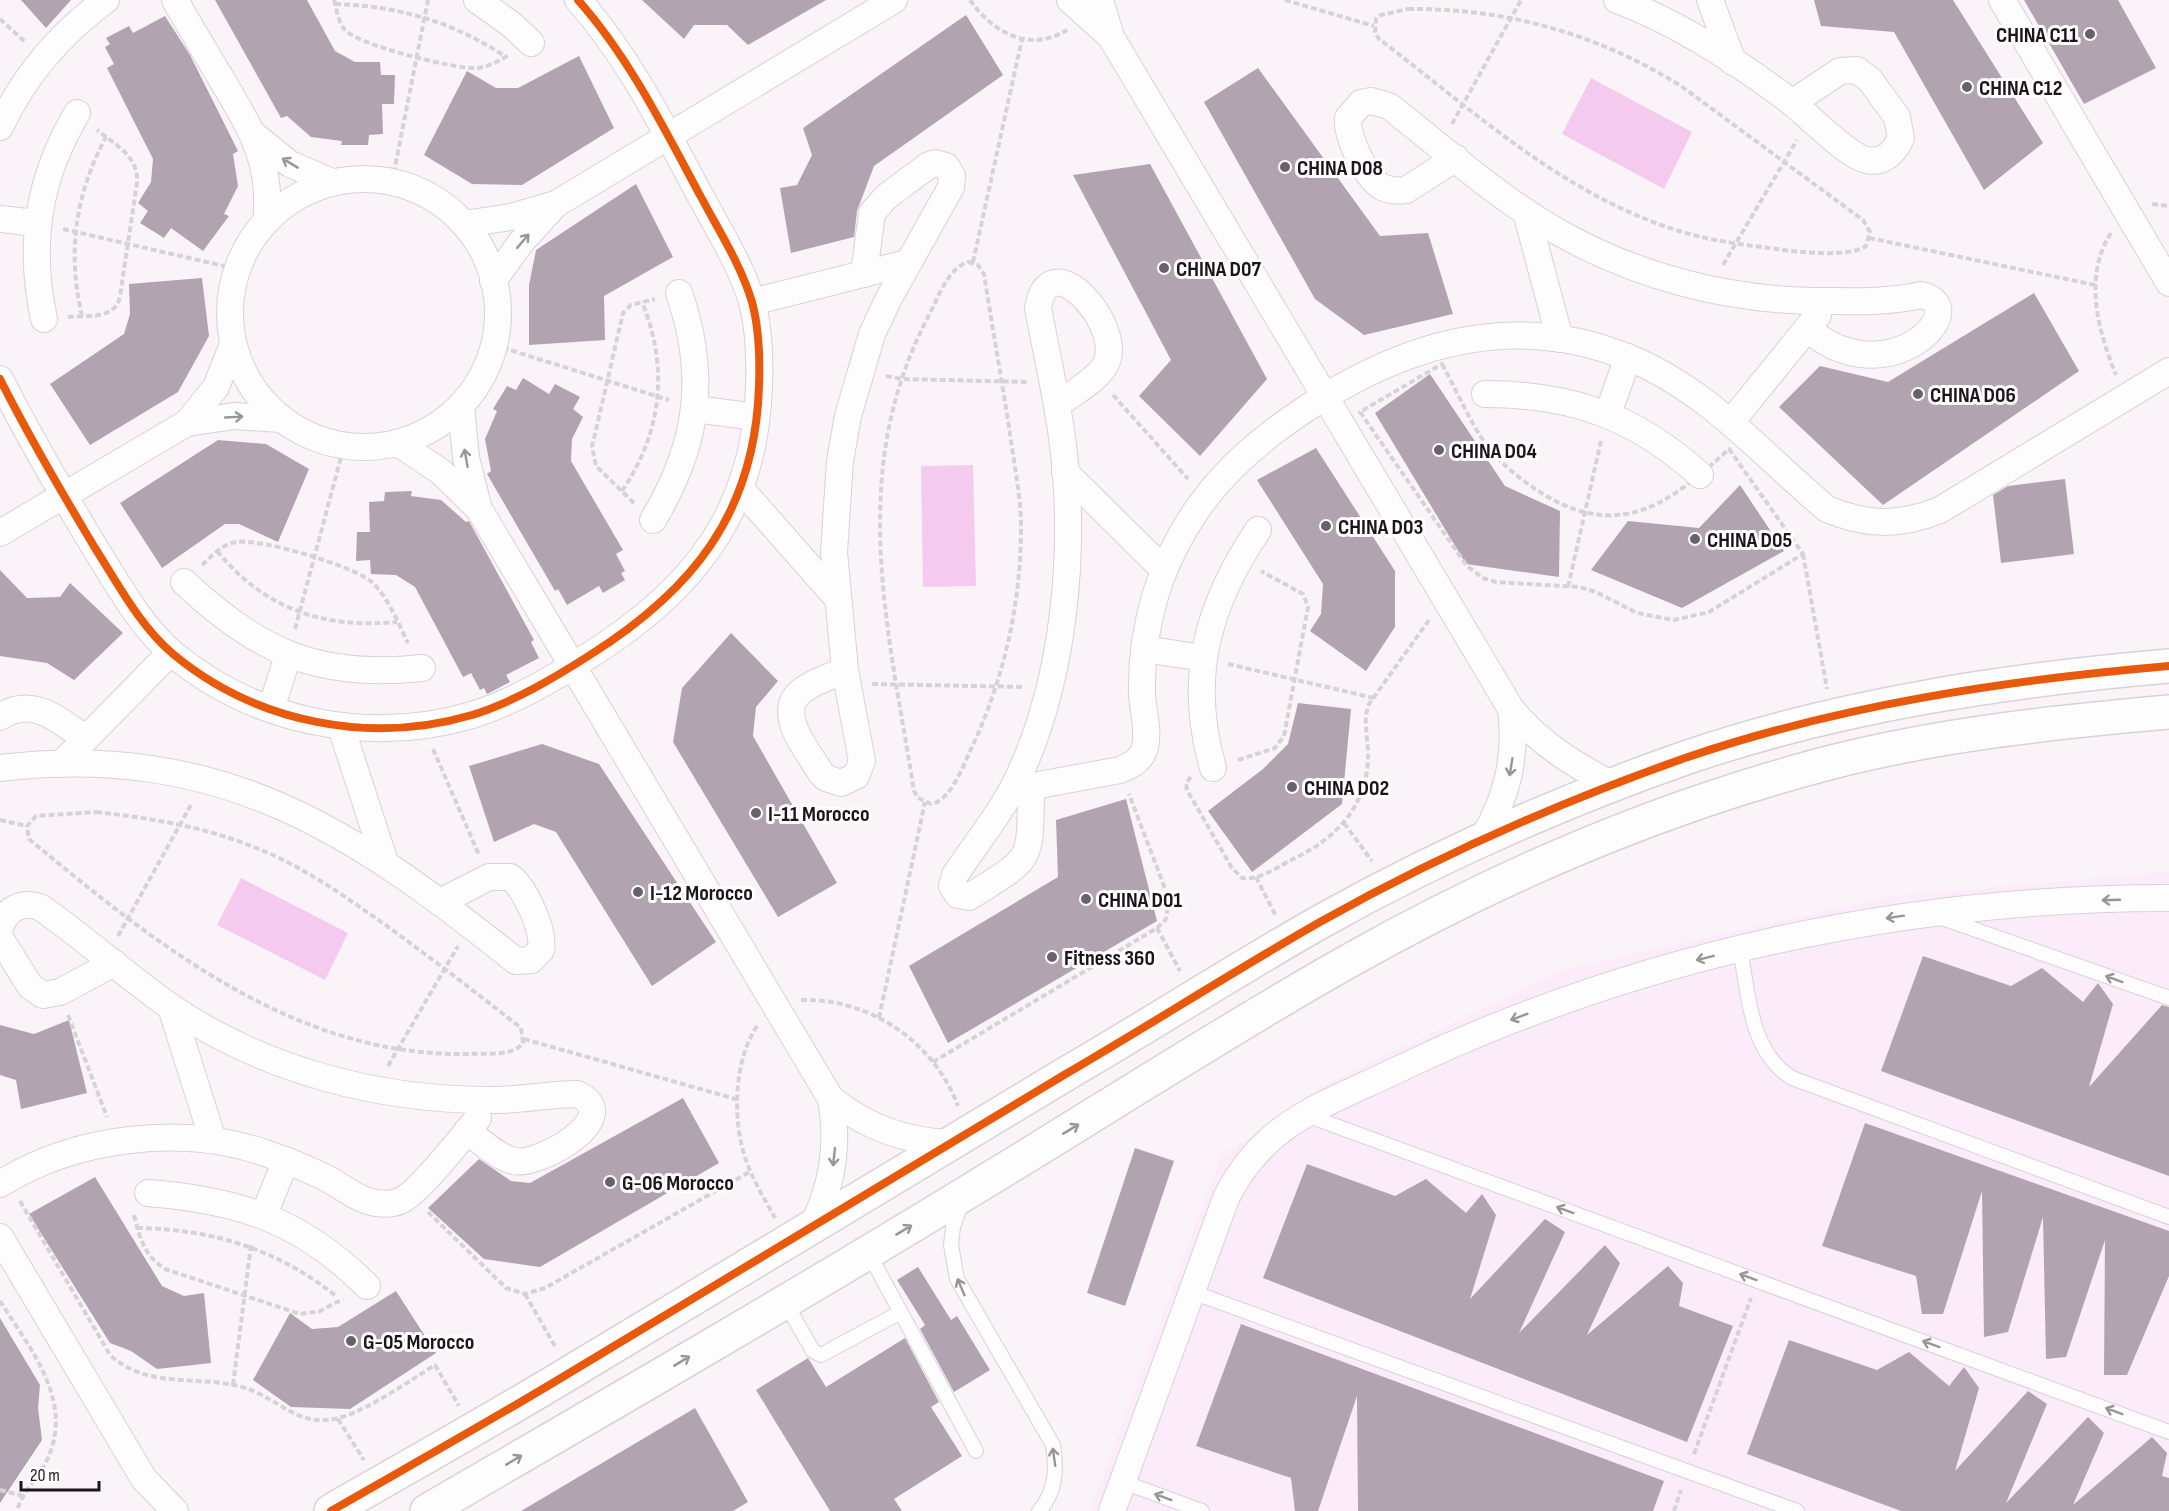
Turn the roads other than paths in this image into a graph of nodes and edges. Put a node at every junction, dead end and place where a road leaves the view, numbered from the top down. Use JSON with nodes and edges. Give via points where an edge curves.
{"nodes":[{"id":1,"x":106,"y":0,"type":"edge"},
{"id":2,"x":175,"y":0,"type":"edge"},
{"id":3,"x":477,"y":0,"type":"edge"},
{"id":4,"x":578,"y":0,"type":"edge"},
{"id":5,"x":894,"y":0,"type":"edge"},
{"id":6,"x":1617,"y":0,"type":"edge"},
{"id":7,"x":1710,"y":0,"type":"edge"},
{"id":8,"x":2002,"y":0,"type":"edge"},
{"id":9,"x":1084,"y":4,"type":"edge"},
{"id":10,"x":531,"y":43,"type":"road end"},
{"id":11,"x":1733,"y":62,"type":"junction"},
{"id":12,"x":1802,"y":111,"type":"road end"},
{"id":13,"x":76,"y":113,"type":"road end"},
{"id":14,"x":0,"y":127,"type":"edge"},
{"id":15,"x":254,"y":135,"type":"junction"},
{"id":16,"x":669,"y":137,"type":"junction"},
{"id":17,"x":1447,"y":152,"type":"road end"},
{"id":18,"x":332,"y":182,"type":"junction"},
{"id":19,"x":556,"y":204,"type":"junction"},
{"id":20,"x":1526,"y":212,"type":"junction"},
{"id":21,"x":0,"y":219,"type":"edge"},
{"id":22,"x":266,"y":221,"type":"junction"},
{"id":23,"x":36,"y":223,"type":"junction"},
{"id":24,"x":464,"y":224,"type":"junction"},
{"id":25,"x":908,"y":263,"type":"junction"},
{"id":26,"x":864,"y":274,"type":"junction"},
{"id":27,"x":493,"y":280,"type":"junction"},
{"id":28,"x":2169,"y":283,"type":"edge"},
{"id":29,"x":679,"y":293,"type":"road end"},
{"id":30,"x":1829,"y":301,"type":"junction"},
{"id":31,"x":752,"y":302,"type":"junction"},
{"id":32,"x":44,"y":319,"type":"road end"},
{"id":33,"x":1807,"y":328,"type":"junction"},
{"id":34,"x":1560,"y":339,"type":"junction"},
{"id":35,"x":233,"y":344,"type":"junction"},
{"id":36,"x":1628,"y":357,"type":"junction"},
{"id":37,"x":2169,"y":371,"type":"edge"},
{"id":38,"x":0,"y":379,"type":"edge"},
{"id":39,"x":1055,"y":393,"type":"junction"},
{"id":40,"x":1485,"y":394,"type":"dead end"},
{"id":41,"x":1325,"y":397,"type":"junction"},
{"id":42,"x":461,"y":406,"type":"junction"},
{"id":43,"x":695,"y":409,"type":"junction"},
{"id":44,"x":1608,"y":414,"type":"junction"},
{"id":45,"x":756,"y":417,"type":"junction"},
{"id":46,"x":281,"y":419,"type":"junction"},
{"id":47,"x":1731,"y":422,"type":"junction"},
{"id":48,"x":187,"y":423,"type":"junction"},
{"id":49,"x":398,"y":443,"type":"junction"},
{"id":50,"x":1065,"y":472,"type":"junction"},
{"id":51,"x":1700,"y":475,"type":"road end"},
{"id":52,"x":740,"y":488,"type":"junction"},
{"id":53,"x":63,"y":496,"type":"junction"},
{"id":54,"x":479,"y":509,"type":"junction"},
{"id":55,"x":652,"y":520,"type":"road end"},
{"id":56,"x":1258,"y":530,"type":"dead end"},
{"id":57,"x":0,"y":533,"type":"edge"},
{"id":58,"x":1164,"y":570,"type":"junction"},
{"id":59,"x":184,"y":582,"type":"road end"},
{"id":60,"x":837,"y":598,"type":"junction"},
{"id":61,"x":1144,"y":649,"type":"junction"},
{"id":62,"x":171,"y":652,"type":"junction"},
{"id":63,"x":288,"y":656,"type":"junction"},
{"id":64,"x":1203,"y":658,"type":"junction"},
{"id":65,"x":573,"y":666,"type":"junction"},
{"id":66,"x":2169,"y":666,"type":"edge"},
{"id":67,"x":422,"y":668,"type":"road end"},
{"id":68,"x":847,"y":677,"type":"road end"},
{"id":69,"x":2019,"y":683,"type":"junction"},
{"id":70,"x":271,"y":709,"type":"junction"},
{"id":71,"x":1511,"y":709,"type":"junction"},
{"id":72,"x":2169,"y":712,"type":"edge"},
{"id":73,"x":0,"y":717,"type":"edge"},
{"id":74,"x":341,"y":728,"type":"junction"},
{"id":75,"x":86,"y":738,"type":"junction"},
{"id":76,"x":1894,"y":748,"type":"junction"},
{"id":77,"x":61,"y":764,"type":"junction"},
{"id":78,"x":0,"y":768,"type":"edge"},
{"id":79,"x":1213,"y":768,"type":"road end"},
{"id":80,"x":1613,"y":785,"type":"junction"},
{"id":81,"x":1482,"y":840,"type":"junction"},
{"id":82,"x":385,"y":862,"type":"junction"},
{"id":83,"x":2169,"y":898,"type":"edge"},
{"id":84,"x":440,"y":902,"type":"junction"},
{"id":85,"x":1926,"y":912,"type":"junction"},
{"id":86,"x":0,"y":928,"type":"edge"},
{"id":87,"x":0,"y":938,"type":"edge"},
{"id":88,"x":1740,"y":949,"type":"junction"},
{"id":89,"x":110,"y":960,"type":"junction"},
{"id":90,"x":2169,"y":998,"type":"edge"},
{"id":91,"x":171,"y":1007,"type":"junction"},
{"id":92,"x":831,"y":1099,"type":"junction"},
{"id":93,"x":494,"y":1100,"type":"junction"},
{"id":94,"x":1305,"y":1114,"type":"junction"},
{"id":95,"x":467,"y":1131,"type":"junction"},
{"id":96,"x":213,"y":1140,"type":"junction"},
{"id":97,"x":950,"y":1143,"type":"junction"},
{"id":98,"x":286,"y":1160,"type":"junction"},
{"id":99,"x":4,"y":1181,"type":"edge"},
{"id":100,"x":148,"y":1193,"type":"road end"},
{"id":101,"x":965,"y":1194,"type":"junction"},
{"id":102,"x":260,"y":1213,"type":"junction"},
{"id":103,"x":2169,"y":1217,"type":"edge"},
{"id":104,"x":813,"y":1225,"type":"junction"},
{"id":105,"x":0,"y":1237,"type":"edge"},
{"id":106,"x":868,"y":1251,"type":"junction"},
{"id":107,"x":367,"y":1286,"type":"road end"},
{"id":108,"x":1192,"y":1292,"type":"junction"},
{"id":109,"x":784,"y":1301,"type":"junction"},
{"id":110,"x":901,"y":1312,"type":"junction"},
{"id":111,"x":567,"y":1374,"type":"junction"},
{"id":112,"x":2169,"y":1432,"type":"edge"},
{"id":113,"x":976,"y":1451,"type":"dead end"},
{"id":114,"x":485,"y":1478,"type":"junction"},
{"id":115,"x":144,"y":1479,"type":"junction"},
{"id":116,"x":1123,"y":1482,"type":"junction"},
{"id":117,"x":154,"y":1511,"type":"edge"},
{"id":118,"x":175,"y":1511,"type":"edge"},
{"id":119,"x":331,"y":1511,"type":"edge"},
{"id":120,"x":427,"y":1511,"type":"edge"},
{"id":121,"x":1039,"y":1511,"type":"edge"},
{"id":122,"x":1112,"y":1511,"type":"edge"},
{"id":123,"x":1202,"y":1511,"type":"edge"},
{"id":124,"x":1797,"y":1511,"type":"edge"}],
"edges":[{"from":1,"to":14,"type":"street","via":[[57,42],[8,109]]},
{"from":2,"to":15,"type":"street"},
{"from":3,"to":10,"type":"street"},
{"from":4,"to":16,"type":"street","via":[[618,53]]},
{"from":5,"to":16,"type":"street"},
{"from":6,"to":11,"type":"street","via":[[1663,21]]},
{"from":7,"to":11,"type":"street"},
{"from":8,"to":28,"type":"street"},
{"from":9,"to":41,"type":"street","via":[[1111,37]]},
{"from":11,"to":12,"type":"street"},
{"from":13,"to":23,"type":"street","via":[[50,166]]},
{"from":18,"to":15,"type":"street","one_way":true,"via":[[290,164]]},
{"from":15,"to":22,"type":"street","via":[[267,177]]},
{"from":16,"to":19,"type":"street"},
{"from":16,"to":31,"type":"street","via":[[733,257]]},
{"from":17,"to":20,"type":"street"},
{"from":18,"to":22,"type":"street","via":[[297,197]]},
{"from":18,"to":24,"type":"street","via":[[363,178],[419,190]]},
{"from":19,"to":24,"type":"street","via":[[511,217]]},
{"from":27,"to":19,"type":"street","one_way":true},
{"from":20,"to":30,"type":"street","via":[[1560,233],[1633,267],[1709,290]]},
{"from":20,"to":34,"type":"street"},
{"from":21,"to":23,"type":"street"},
{"from":22,"to":35,"type":"street","via":[[237,270],[230,306]]},
{"from":23,"to":32,"type":"street","via":[[35,271]]},
{"from":24,"to":27,"type":"street","via":[[487,260]]},
{"from":25,"to":26,"type":"street"},
{"from":25,"to":26,"type":"street","via":[[951,187],[950,170],[941,163],[929,165],[878,204],[869,222]]},
{"from":25,"to":60,"type":"street","via":[[888,298],[859,371],[848,416],[838,472],[834,552]]},
{"from":26,"to":31,"type":"street"},
{"from":27,"to":42,"type":"street","via":[[498,312],[494,345],[481,377]]},
{"from":29,"to":43,"type":"street","via":[[696,361]]},
{"from":30,"to":33,"type":"street"},
{"from":30,"to":33,"type":"street","via":[[1921,295],[1934,301],[1939,315],[1919,340],[1887,354],[1870,356],[1836,349]]},
{"from":31,"to":45,"type":"street","via":[[759,359]]},
{"from":33,"to":47,"type":"street"},
{"from":34,"to":36,"type":"street"},
{"from":34,"to":41,"type":"street","via":[[1525,335],[1455,342],[1387,363]]},
{"from":35,"to":46,"type":"street","via":[[243,372],[260,398]]},
{"from":35,"to":48,"type":"street","via":[[216,387]]},
{"from":36,"to":44,"type":"street"},
{"from":36,"to":47,"type":"street","via":[[1682,384]]},
{"from":37,"to":47,"type":"street","via":[[1940,510],[1903,522],[1864,522],[1827,509]]},
{"from":38,"to":53,"type":"street"},
{"from":39,"to":39,"type":"street","via":[[1095,375],[1108,359],[1109,338],[1078,290],[1064,282],[1042,292],[1038,308]]},
{"from":39,"to":50,"type":"street"},
{"from":40,"to":44,"type":"street","via":[[1534,395]]},
{"from":41,"to":58,"type":"street","via":[[1268,435],[1222,477],[1175,544]]},
{"from":41,"to":71,"type":"street"},
{"from":42,"to":49,"type":"street","via":[[421,435]]},
{"from":54,"to":42,"type":"street","one_way":true,"via":[[466,458]]},
{"from":43,"to":45,"type":"street"},
{"from":43,"to":55,"type":"street","via":[[681,467]]},
{"from":44,"to":51,"type":"street","via":[[1666,446]]},
{"from":45,"to":52,"type":"street"},
{"from":48,"to":46,"type":"street","one_way":true,"via":[[234,416]]},
{"from":46,"to":49,"type":"street","via":[[300,432],[344,446]]},
{"from":48,"to":53,"type":"street"},
{"from":49,"to":54,"type":"street","via":[[441,472]]},
{"from":50,"to":58,"type":"street"},
{"from":50,"to":61,"type":"street","via":[[1068,559],[1064,602],[1048,687],[1021,789],[1135,764],[1145,747]]},
{"from":52,"to":60,"type":"street"},
{"from":52,"to":65,"type":"street","via":[[717,537],[688,577],[652,612]]},
{"from":53,"to":57,"type":"street"},
{"from":53,"to":62,"type":"street","via":[[122,592]]},
{"from":54,"to":65,"type":"street"},
{"from":56,"to":64,"type":"street","via":[[1239,559],[1212,622]]},
{"from":58,"to":61,"type":"street"},
{"from":59,"to":63,"type":"street","via":[[232,624]]},
{"from":60,"to":68,"type":"street"},
{"from":61,"to":64,"type":"street"},
{"from":62,"to":70,"type":"street","via":[[218,684]]},
{"from":62,"to":75,"type":"street"},
{"from":63,"to":67,"type":"street","via":[[341,668]]},
{"from":63,"to":70,"type":"street"},
{"from":64,"to":79,"type":"street","via":[[1203,723]]},
{"from":65,"to":74,"type":"street","via":[[476,714],[395,728]]},
{"from":65,"to":92,"type":"street"},
{"from":66,"to":69,"type":"street"},
{"from":69,"to":76,"type":"street","via":[[2025,693],[2017,709],[1924,727]]},
{"from":69,"to":80,"type":"street","via":[[1893,704],[1755,737]]},
{"from":70,"to":74,"type":"street"},
{"from":71,"to":80,"type":"street","via":[[1559,756]]},
{"from":71,"to":81,"type":"street","one_way":true,"via":[[1514,732],[1510,777]]},
{"from":72,"to":76,"type":"street","via":[[2050,723]]},
{"from":73,"to":75,"type":"street","via":[[16,708],[36,708]]},
{"from":74,"to":82,"type":"street"},
{"from":75,"to":77,"type":"street"},
{"from":101,"to":76,"type":"street","one_way":true,"via":[[1289,996],[1410,928],[1492,888],[1651,821],[1772,779]]},
{"from":77,"to":78,"type":"street"},
{"from":77,"to":82,"type":"street","via":[[154,769],[245,791],[306,817]]},
{"from":80,"to":81,"type":"street"},
{"from":81,"to":97,"type":"street","via":[[1289,941]]},
{"from":82,"to":84,"type":"street"},
{"from":83,"to":85,"type":"street","one_way":true,"via":[[2040,902]]},
{"from":84,"to":84,"type":"street","via":[[489,877],[503,875],[520,886],[542,934],[541,950],[531,960],[516,961]]},
{"from":85,"to":88,"type":"street","one_way":true},
{"from":90,"to":85,"type":"lane","one_way":true},
{"from":86,"to":89,"type":"street","via":[[9,912],[32,905]]},
{"from":87,"to":89,"type":"street","via":[[36,992],[60,992]]},
{"from":88,"to":94,"type":"street","one_way":true,"via":[[1640,976],[1505,1022]]},
{"from":88,"to":103,"type":"lane","via":[[1758,1039],[1771,1062],[1792,1078]]},
{"from":89,"to":91,"type":"street"},
{"from":91,"to":93,"type":"street","via":[[207,1029],[283,1064],[374,1090]]},
{"from":91,"to":96,"type":"street"},
{"from":92,"to":97,"type":"street","via":[[886,1132]]},
{"from":92,"to":104,"type":"street","one_way":true,"via":[[836,1142],[834,1164],[830,1185]]},
{"from":93,"to":95,"type":"street"},
{"from":93,"to":95,"type":"street","via":[[577,1094],[590,1103],[592,1119],[583,1131],[544,1156],[523,1162],[502,1156]]},
{"from":94,"to":108,"type":"street","via":[[1270,1137],[1237,1175]]},
{"from":112,"to":94,"type":"lane","one_way":true},
{"from":95,"to":98,"type":"street","via":[[410,1195],[389,1203],[366,1201]]},
{"from":96,"to":98,"type":"street"},
{"from":96,"to":99,"type":"street","via":[[178,1138],[116,1143],[62,1157]]},
{"from":97,"to":104,"type":"street"},
{"from":98,"to":102,"type":"street"},
{"from":100,"to":102,"type":"street","via":[[214,1200]]},
{"from":106,"to":101,"type":"street","one_way":true},
{"from":121,"to":101,"type":"lane","one_way":true,"via":[[1054,1486],[1053,1445],[957,1280],[953,1227]]},
{"from":102,"to":107,"type":"street","via":[[330,1252]]},
{"from":104,"to":111,"type":"street"},
{"from":105,"to":115,"type":"street"},
{"from":106,"to":109,"type":"street"},
{"from":106,"to":110,"type":"lane"},
{"from":108,"to":116,"type":"street"},
{"from":108,"to":124,"type":"lane"},
{"from":109,"to":110,"type":"lane","via":[[813,1351],[821,1355]]},
{"from":114,"to":109,"type":"street","one_way":true},
{"from":110,"to":113,"type":"lane"},
{"from":111,"to":114,"type":"street","via":[[526,1415],[471,1451],[466,1466],[470,1473]]},
{"from":111,"to":119,"type":"street"},
{"from":114,"to":120,"type":"street"},
{"from":115,"to":117,"type":"street"},
{"from":115,"to":118,"type":"street"},
{"from":116,"to":122,"type":"street"},
{"from":123,"to":116,"type":"lane","one_way":true}]}
